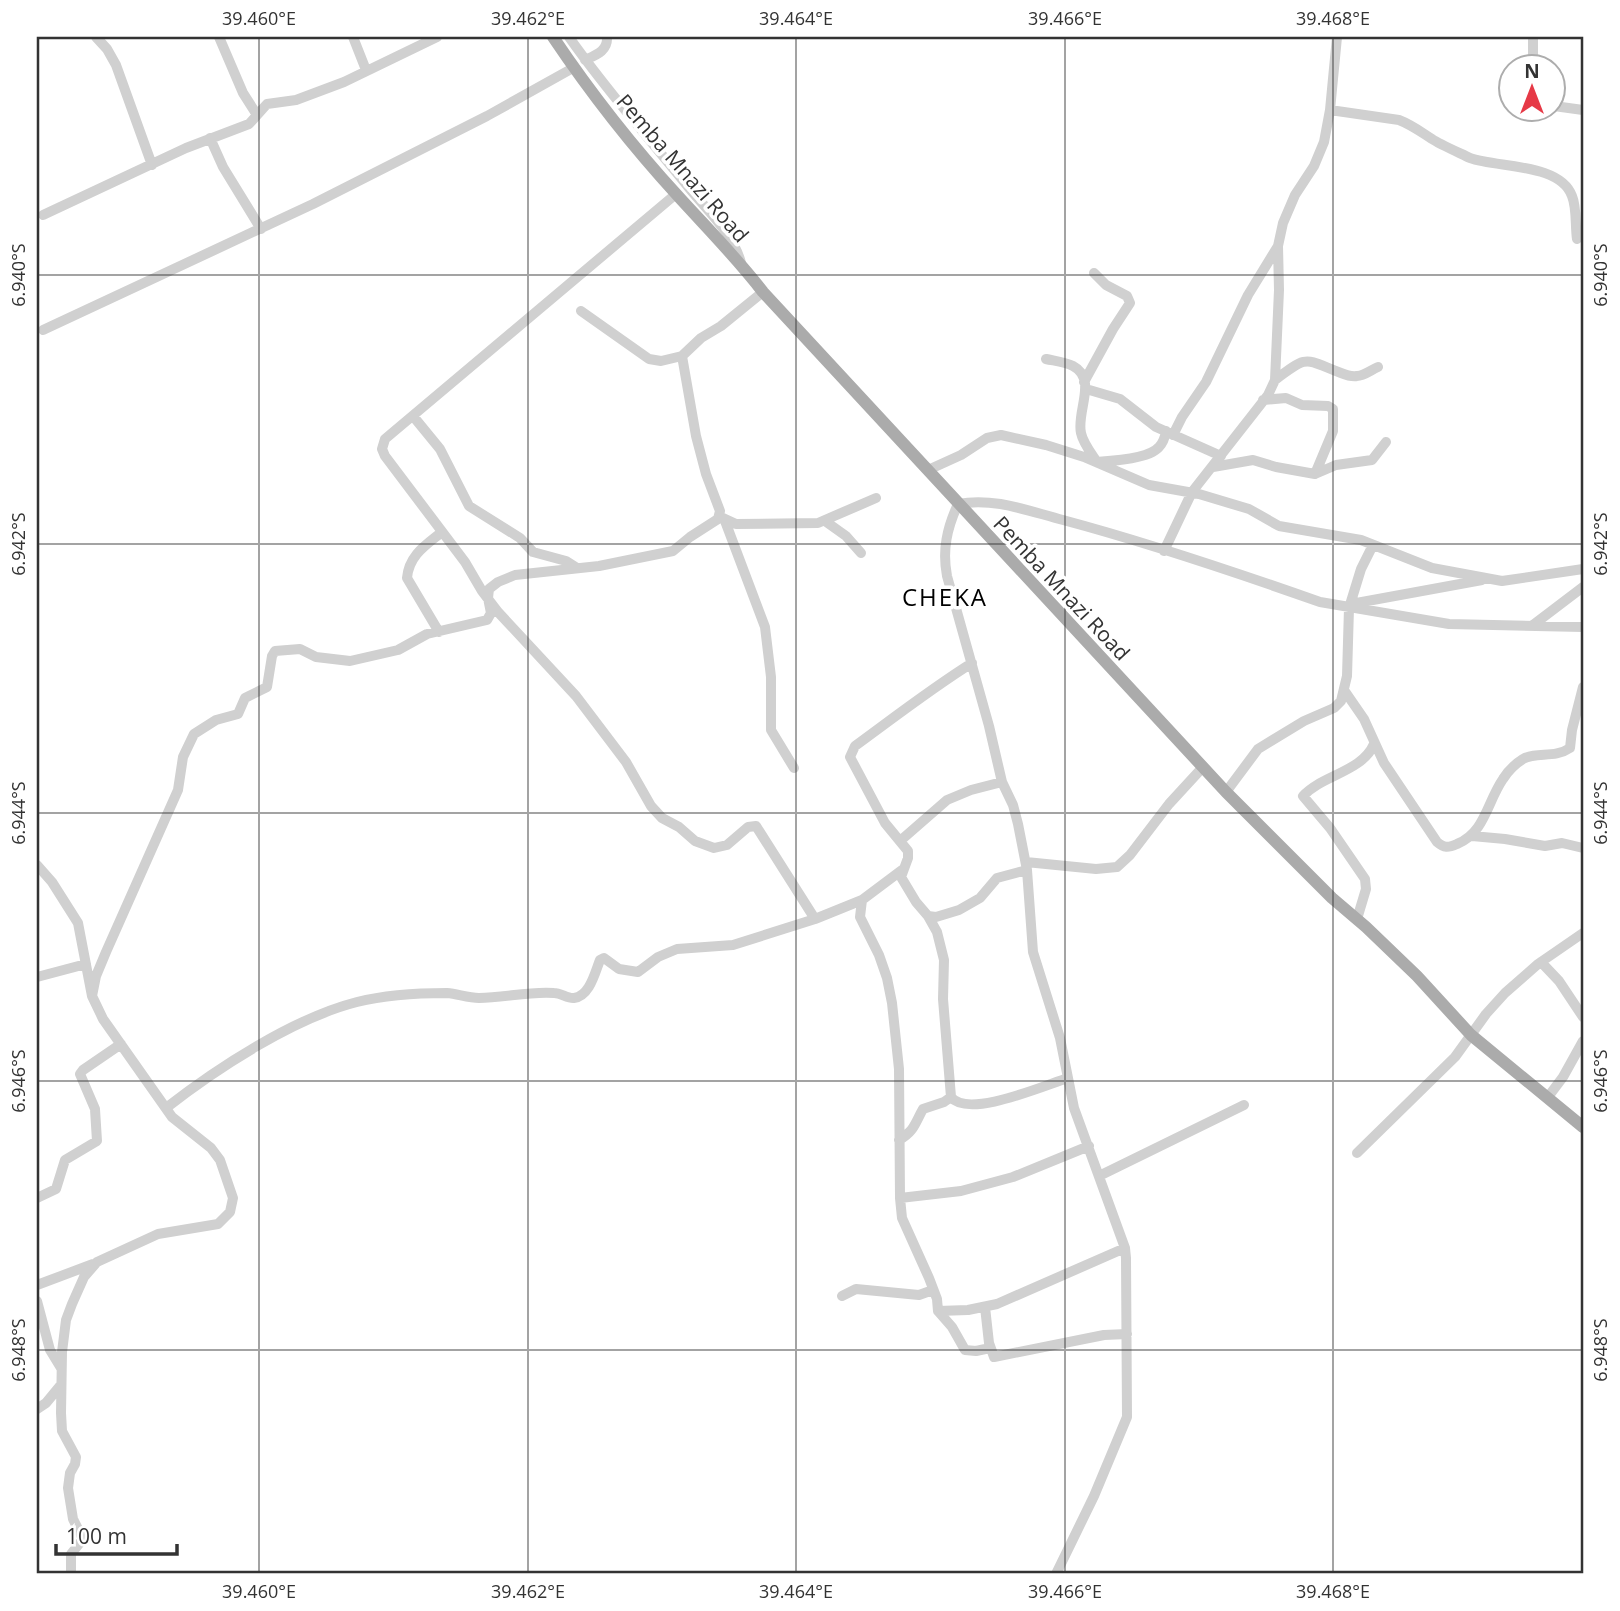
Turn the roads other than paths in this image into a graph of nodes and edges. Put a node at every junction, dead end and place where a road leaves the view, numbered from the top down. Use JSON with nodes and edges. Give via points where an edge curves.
{"nodes":[{"id":1,"x":96,"y":37,"type":"edge"},
{"id":2,"x":219,"y":37,"type":"edge"},
{"id":3,"x":352,"y":37,"type":"edge"},
{"id":4,"x":437,"y":37,"type":"edge"},
{"id":5,"x":553,"y":37,"type":"edge"},
{"id":6,"x":569,"y":37,"type":"edge"},
{"id":7,"x":607,"y":37,"type":"edge"},
{"id":8,"x":1337,"y":37,"type":"edge"},
{"id":9,"x":585,"y":60,"type":"junction"},
{"id":10,"x":573,"y":68,"type":"junction"},
{"id":11,"x":366,"y":70,"type":"junction"},
{"id":12,"x":1330,"y":110,"type":"junction"},
{"id":13,"x":257,"y":115,"type":"junction"},
{"id":14,"x":211,"y":138,"type":"junction"},
{"id":15,"x":152,"y":165,"type":"junction"},
{"id":16,"x":676,"y":194,"type":"junction"},
{"id":17,"x":43,"y":215,"type":"dead end"},
{"id":18,"x":261,"y":229,"type":"junction"},
{"id":19,"x":1577,"y":239,"type":"dead end"},
{"id":20,"x":1278,"y":246,"type":"junction"},
{"id":21,"x":741,"y":264,"type":"junction"},
{"id":22,"x":1094,"y":273,"type":"dead end"},
{"id":23,"x":763,"y":292,"type":"junction"},
{"id":24,"x":581,"y":311,"type":"dead end"},
{"id":25,"x":43,"y":330,"type":"dead end"},
{"id":26,"x":682,"y":356,"type":"junction"},
{"id":27,"x":1046,"y":359,"type":"dead end"},
{"id":28,"x":1378,"y":367,"type":"dead end"},
{"id":29,"x":1275,"y":380,"type":"junction"},
{"id":30,"x":1085,"y":386,"type":"junction"},
{"id":31,"x":1264,"y":400,"type":"junction"},
{"id":32,"x":412,"y":416,"type":"junction"},
{"id":33,"x":1170,"y":433,"type":"junction"},
{"id":34,"x":1386,"y":442,"type":"dead end"},
{"id":35,"x":1221,"y":456,"type":"junction"},
{"id":36,"x":1097,"y":462,"type":"junction"},
{"id":37,"x":1212,"y":467,"type":"junction"},
{"id":38,"x":928,"y":470,"type":"junction"},
{"id":39,"x":1315,"y":474,"type":"junction"},
{"id":40,"x":1192,"y":492,"type":"junction"},
{"id":41,"x":876,"y":498,"type":"dead end"},
{"id":42,"x":958,"y":504,"type":"junction"},
{"id":43,"x":723,"y":518,"type":"junction"},
{"id":44,"x":825,"y":521,"type":"junction"},
{"id":45,"x":442,"y":532,"type":"junction"},
{"id":46,"x":1373,"y":545,"type":"junction"},
{"id":47,"x":1164,"y":551,"type":"junction"},
{"id":48,"x":861,"y":553,"type":"dead end"},
{"id":49,"x":578,"y":569,"type":"junction"},
{"id":50,"x":1583,"y":569,"type":"edge"},
{"id":51,"x":1488,"y":579,"type":"junction"},
{"id":52,"x":1583,"y":587,"type":"edge"},
{"id":53,"x":488,"y":598,"type":"junction"},
{"id":54,"x":1350,"y":606,"type":"junction"},
{"id":55,"x":1533,"y":626,"type":"junction"},
{"id":56,"x":1583,"y":627,"type":"edge"},
{"id":57,"x":439,"y":632,"type":"junction"},
{"id":58,"x":972,"y":663,"type":"junction"},
{"id":59,"x":1583,"y":687,"type":"edge"},
{"id":60,"x":1344,"y":690,"type":"junction"},
{"id":61,"x":1374,"y":744,"type":"junction"},
{"id":62,"x":1203,"y":767,"type":"junction"},
{"id":63,"x":794,"y":768,"type":"dead end"},
{"id":64,"x":1002,"y":782,"type":"junction"},
{"id":65,"x":1226,"y":792,"type":"junction"},
{"id":66,"x":1472,"y":836,"type":"junction"},
{"id":67,"x":900,"y":841,"type":"junction"},
{"id":68,"x":1583,"y":849,"type":"edge"},
{"id":69,"x":37,"y":865,"type":"edge"},
{"id":70,"x":1026,"y":866,"type":"junction"},
{"id":71,"x":902,"y":870,"type":"junction"},
{"id":72,"x":862,"y":900,"type":"junction"},
{"id":73,"x":928,"y":916,"type":"junction"},
{"id":74,"x":815,"y":919,"type":"junction"},
{"id":75,"x":1357,"y":919,"type":"junction"},
{"id":76,"x":1583,"y":933,"type":"edge"},
{"id":77,"x":1541,"y":962,"type":"junction"},
{"id":78,"x":86,"y":964,"type":"junction"},
{"id":79,"x":37,"y":977,"type":"edge"},
{"id":80,"x":92,"y":996,"type":"junction"},
{"id":81,"x":1583,"y":1017,"type":"edge"},
{"id":82,"x":1471,"y":1035,"type":"junction"},
{"id":83,"x":1583,"y":1041,"type":"edge"},
{"id":84,"x":121,"y":1044,"type":"junction"},
{"id":85,"x":1068,"y":1079,"type":"junction"},
{"id":86,"x":951,"y":1097,"type":"junction"},
{"id":87,"x":1548,"y":1097,"type":"junction"},
{"id":88,"x":1244,"y":1105,"type":"dead end"},
{"id":89,"x":166,"y":1108,"type":"junction"},
{"id":90,"x":1583,"y":1127,"type":"edge"},
{"id":91,"x":899,"y":1140,"type":"junction"},
{"id":92,"x":1089,"y":1146,"type":"junction"},
{"id":93,"x":1357,"y":1153,"type":"dead end"},
{"id":94,"x":1099,"y":1176,"type":"junction"},
{"id":95,"x":37,"y":1198,"type":"edge"},
{"id":96,"x":900,"y":1198,"type":"junction"},
{"id":97,"x":1125,"y":1248,"type":"junction"},
{"id":98,"x":97,"y":1262,"type":"junction"},
{"id":99,"x":37,"y":1285,"type":"edge"},
{"id":100,"x":933,"y":1290,"type":"junction"},
{"id":101,"x":842,"y":1296,"type":"dead end"},
{"id":102,"x":37,"y":1301,"type":"edge"},
{"id":103,"x":985,"y":1307,"type":"junction"},
{"id":104,"x":938,"y":1311,"type":"junction"},
{"id":105,"x":1127,"y":1334,"type":"junction"},
{"id":106,"x":990,"y":1348,"type":"junction"},
{"id":107,"x":61,"y":1369,"type":"junction"},
{"id":108,"x":61,"y":1385,"type":"junction"},
{"id":109,"x":37,"y":1409,"type":"edge"},
{"id":110,"x":71,"y":1574,"type":"edge"},
{"id":111,"x":1056,"y":1574,"type":"edge"}],
"edges":[{"from":1,"to":15,"type":"street","via":[[112,57]]},
{"from":2,"to":13,"type":"street"},
{"from":3,"to":11,"type":"street"},
{"from":4,"to":11,"type":"street"},
{"from":5,"to":10,"type":"main road","name":"Pemba Mnazi Road"},
{"from":6,"to":9,"type":"street"},
{"from":7,"to":9,"type":"street","via":[[600,52]]},
{"from":8,"to":12,"type":"street"},
{"from":9,"to":21,"type":"street","via":[[722,228]]},
{"from":10,"to":16,"type":"main road","name":"Pemba Mnazi Road"},
{"from":10,"to":18,"type":"street"},
{"from":11,"to":13,"type":"street","via":[[296,100],[267,104]]},
{"from":12,"to":19,"type":"street","via":[[1399,120],[1469,157],[1543,171],[1573,197]]},
{"from":12,"to":20,"type":"street","via":[[1321,151],[1295,195]]},
{"from":13,"to":14,"type":"street","via":[[249,124]]},
{"from":14,"to":15,"type":"street"},
{"from":14,"to":18,"type":"street"},
{"from":15,"to":17,"type":"street"},
{"from":16,"to":21,"type":"main road","name":"Pemba Mnazi Road"},
{"from":16,"to":32,"type":"street"},
{"from":18,"to":25,"type":"street"},
{"from":20,"to":29,"type":"street"},
{"from":20,"to":33,"type":"street","via":[[1248,295],[1206,382]]},
{"from":21,"to":23,"type":"main road","name":"Pemba Mnazi Road"},
{"from":22,"to":30,"type":"street","via":[[1130,303]]},
{"from":23,"to":26,"type":"street"},
{"from":23,"to":38,"type":"main road","name":"Pemba Mnazi Road"},
{"from":24,"to":26,"type":"street","via":[[649,359]]},
{"from":26,"to":43,"type":"street","via":[[696,436]]},
{"from":27,"to":30,"type":"street","via":[[1080,371]]},
{"from":28,"to":29,"type":"street","via":[[1351,376],[1308,361]]},
{"from":29,"to":31,"type":"street"},
{"from":30,"to":33,"type":"street","via":[[1120,399]]},
{"from":30,"to":36,"type":"street","via":[[1081,434]]},
{"from":31,"to":35,"type":"street"},
{"from":31,"to":39,"type":"street","via":[[1286,398],[1333,409],[1333,431]]},
{"from":32,"to":45,"type":"street","via":[[385,439],[382,449]]},
{"from":32,"to":49,"type":"street","via":[[440,449],[470,506],[520,538],[533,552]]},
{"from":33,"to":35,"type":"street"},
{"from":33,"to":36,"type":"street","via":[[1155,451]]},
{"from":34,"to":39,"type":"street","via":[[1371,460],[1343,463]]},
{"from":35,"to":37,"type":"street"},
{"from":36,"to":38,"type":"street","via":[[1036,442],[993,436]]},
{"from":36,"to":40,"type":"street","via":[[1149,485]]},
{"from":37,"to":39,"type":"street","via":[[1253,460]]},
{"from":37,"to":40,"type":"street"},
{"from":38,"to":42,"type":"main road","name":"Pemba Mnazi Road"},
{"from":40,"to":46,"type":"street","via":[[1249,509],[1279,526]]},
{"from":40,"to":47,"type":"street"},
{"from":41,"to":44,"type":"street"},
{"from":42,"to":47,"type":"street","via":[[996,502]]},
{"from":42,"to":58,"type":"street","via":[[946,538],[944,563]]},
{"from":42,"to":62,"type":"main road","name":"Pemba Mnazi Road"},
{"from":43,"to":44,"type":"street","via":[[736,524]]},
{"from":43,"to":49,"type":"street","via":[[673,551]]},
{"from":43,"to":63,"type":"street","via":[[765,627],[771,730]]},
{"from":44,"to":48,"type":"street"},
{"from":45,"to":53,"type":"street"},
{"from":45,"to":57,"type":"street","via":[[415,554],[407,578]]},
{"from":46,"to":51,"type":"street","via":[[1432,568]]},
{"from":46,"to":54,"type":"street"},
{"from":47,"to":54,"type":"street","via":[[1320,602]]},
{"from":49,"to":53,"type":"street","via":[[515,575],[490,587]]},
{"from":50,"to":51,"type":"street","via":[[1516,580]]},
{"from":51,"to":54,"type":"street"},
{"from":52,"to":55,"type":"street"},
{"from":53,"to":57,"type":"street","via":[[489,618]]},
{"from":53,"to":74,"type":"street","via":[[576,696],[662,818],[714,848],[727,845],[748,827],[757,827]]},
{"from":54,"to":55,"type":"street","via":[[1449,624]]},
{"from":54,"to":60,"type":"street"},
{"from":55,"to":56,"type":"street"},
{"from":57,"to":80,"type":"street","via":[[414,639],[398,650],[350,661],[316,657],[300,649],[275,651],[267,687],[245,698],[238,714],[196,732],[183,757],[178,790],[106,952]]},
{"from":58,"to":64,"type":"street"},
{"from":58,"to":67,"type":"street","via":[[851,752],[885,822]]},
{"from":59,"to":66,"type":"street","via":[[1570,748],[1554,755],[1529,756],[1515,766],[1502,780]]},
{"from":60,"to":61,"type":"street"},
{"from":60,"to":65,"type":"street","via":[[1334,708],[1258,749]]},
{"from":61,"to":66,"type":"street","via":[[1442,847]]},
{"from":61,"to":75,"type":"street","via":[[1366,757],[1303,796],[1365,879]]},
{"from":62,"to":65,"type":"main road","name":"Pemba Mnazi Road"},
{"from":62,"to":70,"type":"street","via":[[1117,867]]},
{"from":64,"to":67,"type":"street","via":[[947,800]]},
{"from":64,"to":70,"type":"street","via":[[1016,814]]},
{"from":65,"to":75,"type":"main road","name":"Pemba Mnazi Road"},
{"from":66,"to":68,"type":"street","via":[[1545,846],[1562,843]]},
{"from":67,"to":71,"type":"street","via":[[908,851]]},
{"from":69,"to":78,"type":"street","via":[[78,923]]},
{"from":70,"to":73,"type":"street","via":[[997,878],[980,898],[959,910]]},
{"from":70,"to":85,"type":"street","via":[[1033,952]]},
{"from":71,"to":72,"type":"street"},
{"from":71,"to":73,"type":"street","via":[[903,884]]},
{"from":72,"to":74,"type":"street"},
{"from":72,"to":91,"type":"street","via":[[860,917],[879,955],[892,1003],[899,1069]]},
{"from":73,"to":86,"type":"street","via":[[944,960]]},
{"from":74,"to":89,"type":"street","via":[[733,944],[677,949],[638,972],[619,969],[604,958],[592,983],[578,997],[555,993],[476,998],[448,993],[346,1005],[276,1037]]},
{"from":75,"to":82,"type":"main road","name":"Pemba Mnazi Road"},
{"from":76,"to":77,"type":"street"},
{"from":77,"to":81,"type":"street"},
{"from":77,"to":82,"type":"street","via":[[1505,993]]},
{"from":78,"to":79,"type":"street"},
{"from":78,"to":80,"type":"street"},
{"from":80,"to":84,"type":"street"},
{"from":82,"to":87,"type":"main road","name":"Pemba Mnazi Road"},
{"from":82,"to":93,"type":"street","via":[[1433,1080]]},
{"from":83,"to":87,"type":"street"},
{"from":84,"to":89,"type":"street"},
{"from":84,"to":95,"type":"street","via":[[80,1074],[94,1109],[97,1141],[65,1160],[58,1186]]},
{"from":85,"to":86,"type":"street","via":[[1000,1101],[965,1104]]},
{"from":85,"to":92,"type":"street"},
{"from":86,"to":91,"type":"street","via":[[922,1109],[916,1127]]},
{"from":87,"to":90,"type":"main road","name":"Pemba Mnazi Road"},
{"from":88,"to":94,"type":"street"},
{"from":89,"to":98,"type":"street","via":[[220,1160],[232,1193],[230,1212],[213,1226],[158,1234]]},
{"from":91,"to":96,"type":"street"},
{"from":92,"to":94,"type":"street"},
{"from":92,"to":96,"type":"street","via":[[1013,1177],[961,1191]]},
{"from":94,"to":97,"type":"street"},
{"from":96,"to":100,"type":"street","via":[[903,1222]]},
{"from":97,"to":103,"type":"street"},
{"from":97,"to":105,"type":"street"},
{"from":98,"to":99,"type":"street"},
{"from":98,"to":107,"type":"street","via":[[84,1277],[66,1320]]},
{"from":100,"to":101,"type":"street","via":[[919,1295],[856,1289]]},
{"from":100,"to":104,"type":"street"},
{"from":102,"to":107,"type":"street","via":[[50,1350]]},
{"from":103,"to":104,"type":"street"},
{"from":103,"to":106,"type":"street"},
{"from":104,"to":106,"type":"street","via":[[965,1350]]},
{"from":105,"to":106,"type":"street","via":[[995,1357]]},
{"from":105,"to":111,"type":"street","via":[[1127,1417]]},
{"from":107,"to":108,"type":"street"},
{"from":108,"to":109,"type":"street"},
{"from":108,"to":110,"type":"street","via":[[62,1431],[76,1457],[68,1488],[73,1519],[83,1539],[71,1554]]}]}
